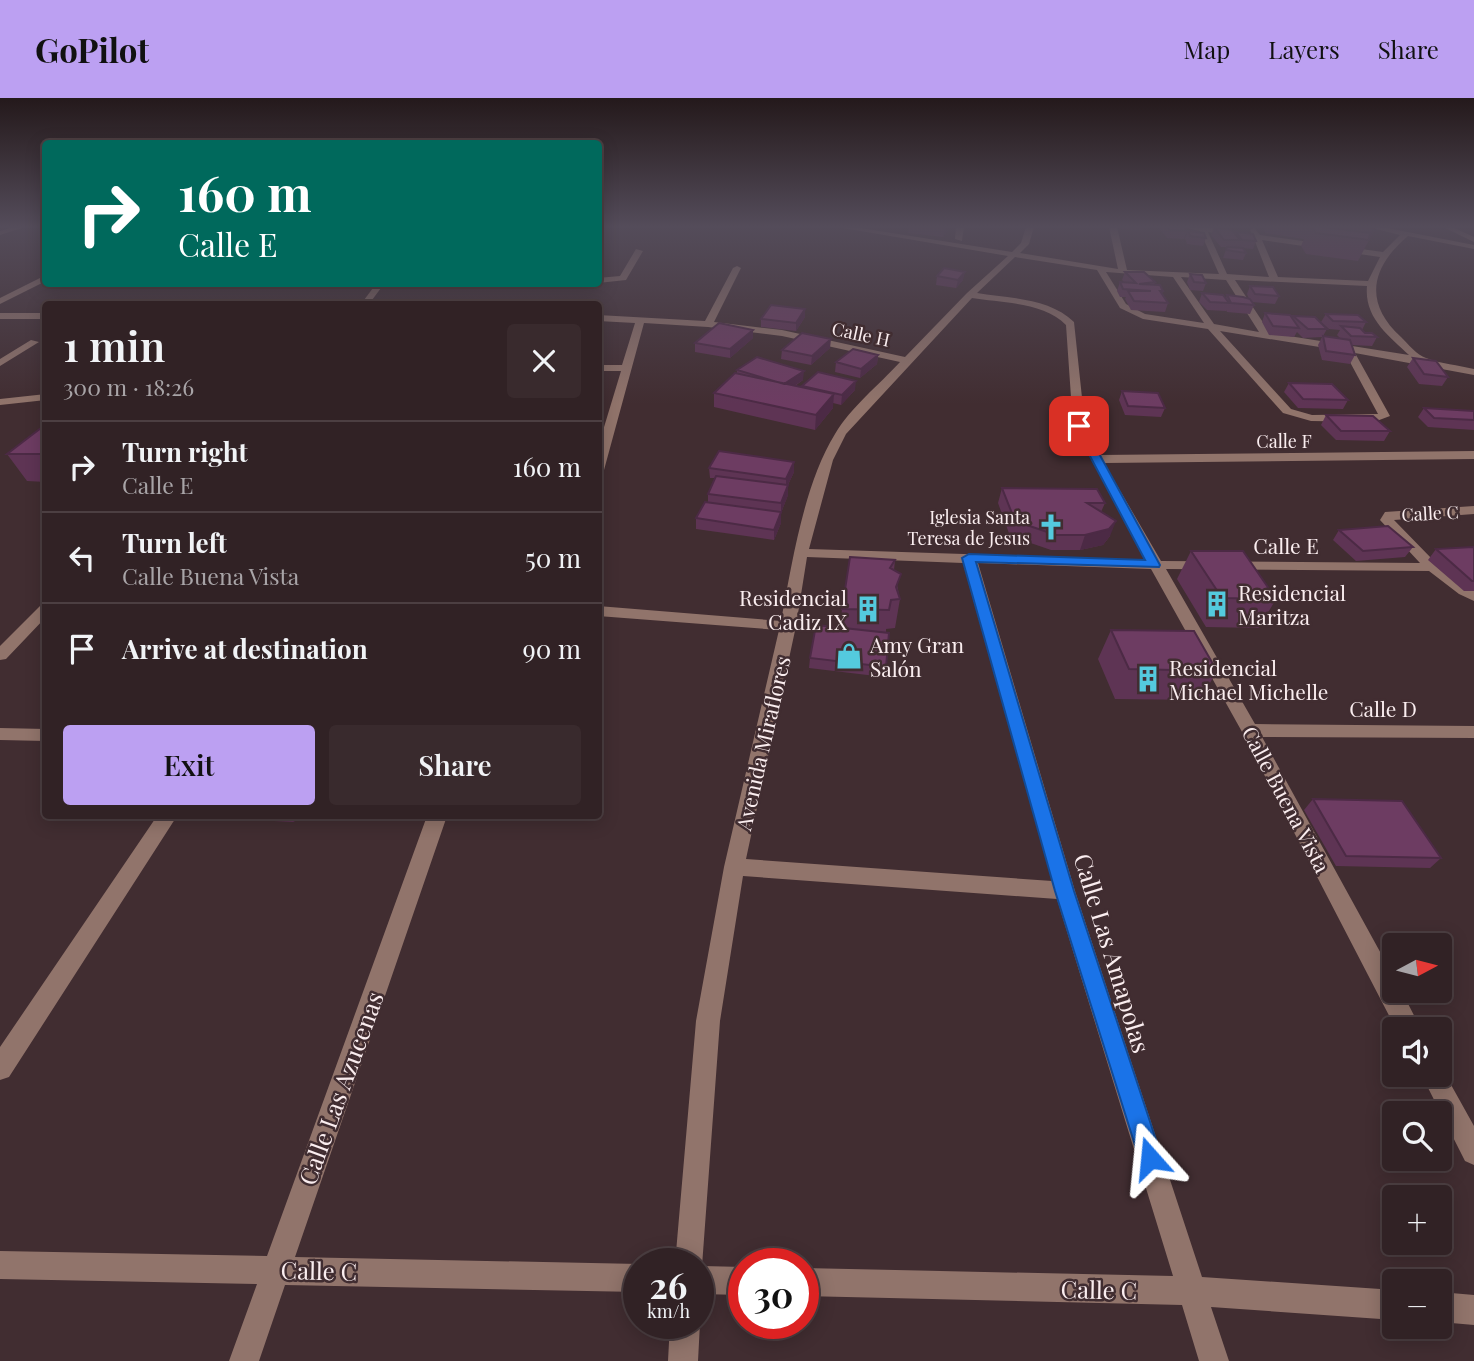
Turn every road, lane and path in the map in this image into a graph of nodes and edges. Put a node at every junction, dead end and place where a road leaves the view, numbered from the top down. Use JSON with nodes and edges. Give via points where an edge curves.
{"nodes":[{"id":1,"x":29,"y":286,"type":"edge"},
{"id":2,"x":728,"y":286,"type":"edge"},
{"id":3,"x":980,"y":286,"type":"edge"},
{"id":4,"x":1111,"y":286,"type":"edge"},
{"id":5,"x":1183,"y":286,"type":"edge"},
{"id":6,"x":1233,"y":286,"type":"edge"},
{"id":7,"x":1370,"y":286,"type":"edge"},
{"id":8,"x":970,"y":295,"type":"junction"},
{"id":9,"x":0,"y":301,"type":"edge"},
{"id":10,"x":0,"y":316,"type":"edge"},
{"id":11,"x":42,"y":316,"type":"edge"},
{"id":12,"x":602,"y":318,"type":"edge"},
{"id":13,"x":640,"y":320,"type":"junction"},
{"id":14,"x":708,"y":324,"type":"junction"},
{"id":15,"x":1211,"y":327,"type":"junction"},
{"id":16,"x":1266,"y":336,"type":"junction"},
{"id":17,"x":34,"y":342,"type":"dead end"},
{"id":18,"x":1348,"y":349,"type":"junction"},
{"id":19,"x":1420,"y":360,"type":"junction"},
{"id":20,"x":908,"y":361,"type":"junction"},
{"id":21,"x":0,"y":363,"type":"edge"},
{"id":22,"x":602,"y":368,"type":"edge"},
{"id":23,"x":628,"y":368,"type":"junction"},
{"id":24,"x":1474,"y":372,"type":"edge"},
{"id":25,"x":42,"y":397,"type":"edge"},
{"id":26,"x":0,"y":402,"type":"edge"},
{"id":27,"x":1474,"y":455,"type":"edge"},
{"id":28,"x":1095,"y":459,"type":"junction"},
{"id":29,"x":602,"y":462,"type":"edge"},
{"id":30,"x":1474,"y":510,"type":"edge"},
{"id":31,"x":801,"y":553,"type":"junction"},
{"id":32,"x":969,"y":558,"type":"junction"},
{"id":33,"x":1154,"y":565,"type":"junction"},
{"id":34,"x":1434,"y":567,"type":"junction"},
{"id":35,"x":1474,"y":596,"type":"edge"},
{"id":36,"x":602,"y":611,"type":"edge"},
{"id":37,"x":42,"y":612,"type":"edge"},
{"id":38,"x":788,"y":626,"type":"junction"},
{"id":39,"x":0,"y":655,"type":"edge"},
{"id":40,"x":1250,"y":730,"type":"junction"},
{"id":41,"x":1474,"y":732,"type":"edge"},
{"id":42,"x":0,"y":734,"type":"edge"},
{"id":43,"x":42,"y":735,"type":"edge"},
{"id":44,"x":165,"y":819,"type":"edge"},
{"id":45,"x":436,"y":819,"type":"edge"},
{"id":46,"x":734,"y":867,"type":"junction"},
{"id":47,"x":1065,"y":891,"type":"junction"},
{"id":48,"x":1403,"y":1017,"type":"edge"},
{"id":49,"x":0,"y":1068,"type":"edge"},
{"id":50,"x":1440,"y":1087,"type":"edge"},
{"id":51,"x":1474,"y":1152,"type":"edge"},
{"id":52,"x":691,"y":1248,"type":"edge"},
{"id":53,"x":0,"y":1265,"type":"edge"},
{"id":54,"x":276,"y":1269,"type":"junction"},
{"id":55,"x":623,"y":1278,"type":"edge"},
{"id":56,"x":819,"y":1282,"type":"edge"},
{"id":57,"x":1193,"y":1291,"type":"junction"},
{"id":58,"x":1382,"y":1303,"type":"edge"},
{"id":59,"x":1452,"y":1308,"type":"edge"},
{"id":60,"x":1474,"y":1310,"type":"edge"},
{"id":61,"x":684,"y":1339,"type":"edge"},
{"id":62,"x":244,"y":1361,"type":"edge"},
{"id":63,"x":683,"y":1361,"type":"edge"},
{"id":64,"x":1214,"y":1361,"type":"edge"}],
"edges":[{"from":1,"to":9,"type":"street"},
{"from":2,"to":14,"type":"street"},
{"from":3,"to":8,"type":"street","name":"Avenida Miraflores"},
{"from":4,"to":15,"type":"street","via":[[1127,310]]},
{"from":5,"to":15,"type":"street"},
{"from":6,"to":16,"type":"street"},
{"from":7,"to":19,"type":"street","via":[[1373,310]]},
{"from":8,"to":20,"type":"street","name":"Avenida Miraflores"},
{"from":8,"to":28,"type":"street","name":"Calle Buena Vista","via":[[1049,309],[1072,324],[1079,426]]},
{"from":10,"to":11,"type":"street"},
{"from":12,"to":13,"type":"street","name":"Calle H"},
{"from":13,"to":14,"type":"street","name":"Calle H"},
{"from":13,"to":23,"type":"street"},
{"from":14,"to":20,"type":"street","name":"Calle H","via":[[782,333]]},
{"from":15,"to":16,"type":"street"},
{"from":15,"to":18,"type":"street","via":[[1287,411],[1311,418],[1380,418],[1384,413]]},
{"from":16,"to":18,"type":"street"},
{"from":17,"to":21,"type":"street"},
{"from":18,"to":19,"type":"street"},
{"from":19,"to":24,"type":"street"},
{"from":20,"to":31,"type":"street","name":"Avenida Miraflores","via":[[841,433],[827,460]]},
{"from":22,"to":23,"type":"street"},
{"from":23,"to":29,"type":"street"},
{"from":25,"to":26,"type":"street"},
{"from":27,"to":28,"type":"street","name":"Calle F"},
{"from":28,"to":33,"type":"street","name":"Calle Buena Vista"},
{"from":30,"to":34,"type":"street","name":"Calle C","via":[[1387,517]]},
{"from":31,"to":32,"type":"street","name":"Calle E"},
{"from":31,"to":38,"type":"street","name":"Avenida Miraflores"},
{"from":32,"to":33,"type":"street","name":"Calle E"},
{"from":32,"to":47,"type":"street","name":"Calle Las Amapolas"},
{"from":33,"to":34,"type":"street","name":"Calle E"},
{"from":33,"to":40,"type":"street","name":"Calle Buena Vista"},
{"from":34,"to":35,"type":"street"},
{"from":36,"to":38,"type":"street"},
{"from":37,"to":39,"type":"street"},
{"from":38,"to":46,"type":"street","name":"Avenida Miraflores"},
{"from":40,"to":41,"type":"street","name":"Calle D"},
{"from":40,"to":48,"type":"street","name":"Calle Buena Vista"},
{"from":42,"to":43,"type":"street"},
{"from":44,"to":49,"type":"street"},
{"from":45,"to":54,"type":"street","name":"Calle Las Azucenas"},
{"from":46,"to":47,"type":"street"},
{"from":46,"to":52,"type":"street","name":"Avenida Miraflores","via":[[708,1021]]},
{"from":47,"to":57,"type":"street","name":"Calle Las Amapolas"},
{"from":50,"to":51,"type":"street"},
{"from":53,"to":54,"type":"street","name":"Calle C"},
{"from":54,"to":55,"type":"street","name":"Calle C"},
{"from":54,"to":62,"type":"street","name":"Calle Las Azucenas"},
{"from":56,"to":57,"type":"street","name":"Calle C"},
{"from":57,"to":58,"type":"street","name":"Calle C"},
{"from":57,"to":64,"type":"street","name":"Calle Las Amapolas"},
{"from":59,"to":60,"type":"street"},
{"from":61,"to":63,"type":"street"}]}
